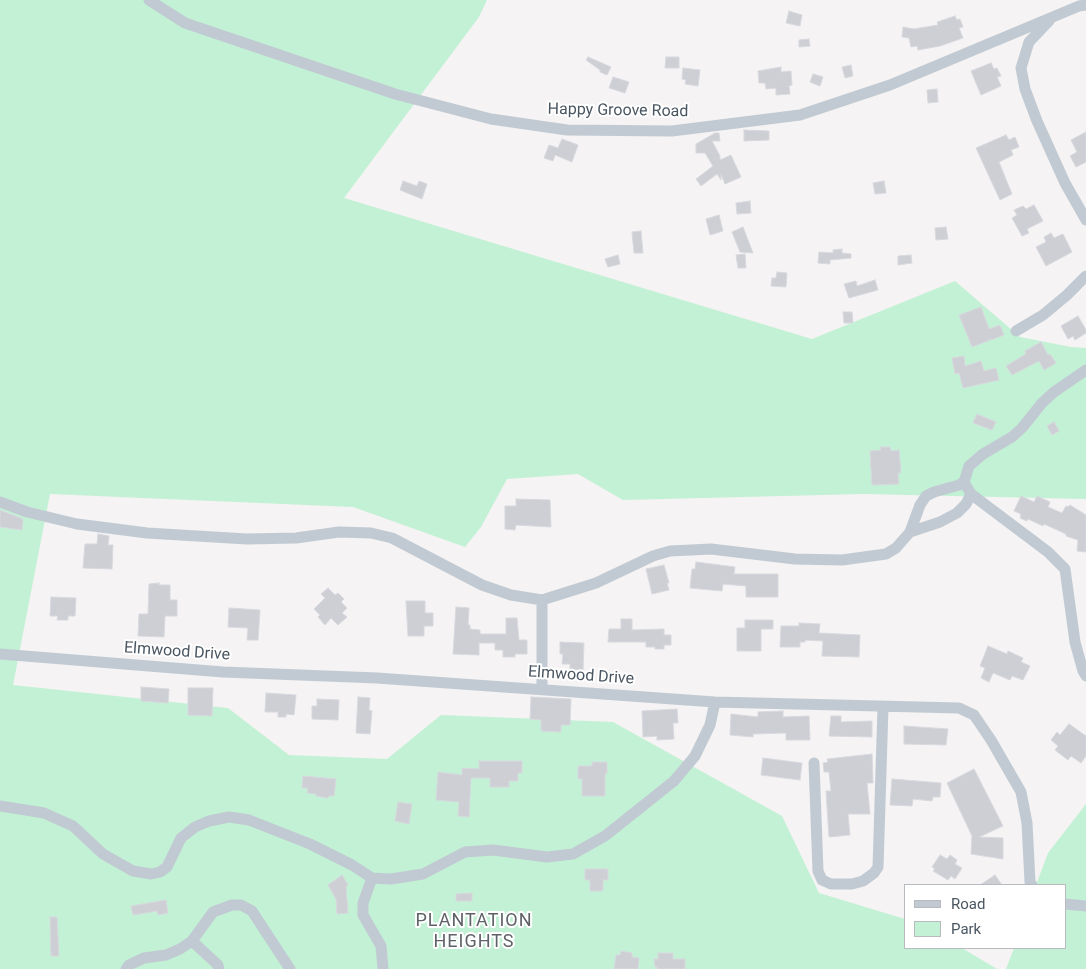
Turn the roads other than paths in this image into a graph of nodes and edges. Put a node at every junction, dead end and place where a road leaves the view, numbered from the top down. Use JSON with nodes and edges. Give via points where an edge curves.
{"nodes":[{"id":1,"x":150,"y":0,"type":"edge"},
{"id":2,"x":1086,"y":5,"type":"edge"},
{"id":3,"x":1052,"y":18,"type":"junction"},
{"id":4,"x":1086,"y":220,"type":"edge"},
{"id":5,"x":1086,"y":276,"type":"edge"},
{"id":6,"x":1016,"y":331,"type":"dead end"},
{"id":7,"x":1086,"y":370,"type":"edge"},
{"id":8,"x":964,"y":482,"type":"junction"},
{"id":9,"x":971,"y":494,"type":"junction"},
{"id":10,"x":0,"y":502,"type":"edge"},
{"id":11,"x":910,"y":532,"type":"junction"},
{"id":12,"x":542,"y":600,"type":"junction"},
{"id":13,"x":0,"y":654,"type":"edge"},
{"id":14,"x":1086,"y":676,"type":"edge"},
{"id":15,"x":542,"y":689,"type":"junction"},
{"id":16,"x":715,"y":702,"type":"junction"},
{"id":17,"x":883,"y":707,"type":"junction"},
{"id":18,"x":814,"y":763,"type":"dead end"},
{"id":19,"x":0,"y":806,"type":"edge"},
{"id":20,"x":372,"y":878,"type":"junction"},
{"id":21,"x":1031,"y":884,"type":"edge"},
{"id":22,"x":1066,"y":904,"type":"edge"},
{"id":23,"x":1086,"y":906,"type":"edge"},
{"id":24,"x":192,"y":941,"type":"junction"},
{"id":25,"x":126,"y":969,"type":"edge"},
{"id":26,"x":219,"y":969,"type":"edge"},
{"id":27,"x":290,"y":969,"type":"edge"},
{"id":28,"x":383,"y":969,"type":"edge"}],
"edges":[{"from":1,"to":3,"type":"street","name":"Happy Groove Road","via":[[186,23],[395,94],[491,119],[567,130],[672,131],[800,115],[890,85]]},
{"from":2,"to":3,"type":"street","name":"Happy Groove Road"},
{"from":3,"to":4,"type":"street","via":[[1029,42],[1021,68],[1024,89],[1065,183]]},
{"from":5,"to":6,"type":"street","via":[[1043,315]]},
{"from":7,"to":8,"type":"street","via":[[1042,403],[1012,437],[969,466]]},
{"from":8,"to":9,"type":"street"},
{"from":8,"to":11,"type":"street","via":[[926,496]]},
{"from":9,"to":11,"type":"street","via":[[957,513]]},
{"from":9,"to":14,"type":"street","via":[[1048,552],[1065,569],[1075,642]]},
{"from":10,"to":12,"type":"street","via":[[77,524],[147,533],[247,539],[296,538],[339,532],[371,533],[392,538],[482,585],[511,595]]},
{"from":11,"to":12,"type":"street","via":[[886,554],[842,560],[795,559],[711,549],[670,551],[596,583]]},
{"from":12,"to":15,"type":"street"},
{"from":13,"to":15,"type":"street","name":"Elmwood Drive","via":[[223,672]]},
{"from":15,"to":16,"type":"street","name":"Elmwood Drive"},
{"from":16,"to":17,"type":"street","name":"Elmwood Drive"},
{"from":16,"to":20,"type":"street","via":[[710,725],[696,756],[674,781],[605,836],[573,854],[546,857],[493,850],[465,852],[423,874],[392,879]]},
{"from":17,"to":18,"type":"street","via":[[878,867],[863,882],[832,884],[822,880],[818,871]]},
{"from":17,"to":21,"type":"street","name":"Elmwood Drive","via":[[958,708],[974,715],[1021,792]]},
{"from":19,"to":20,"type":"street","via":[[44,813],[73,826],[103,854],[133,871],[160,872],[167,867],[181,838],[195,827],[229,817],[250,820],[310,844]]},
{"from":20,"to":28,"type":"street","via":[[362,903],[363,915],[381,946]]},
{"from":22,"to":23,"type":"street"},
{"from":24,"to":25,"type":"street","via":[[166,955],[144,958]]},
{"from":24,"to":26,"type":"street"},
{"from":24,"to":27,"type":"street","via":[[214,912],[241,905],[252,910]]}]}
